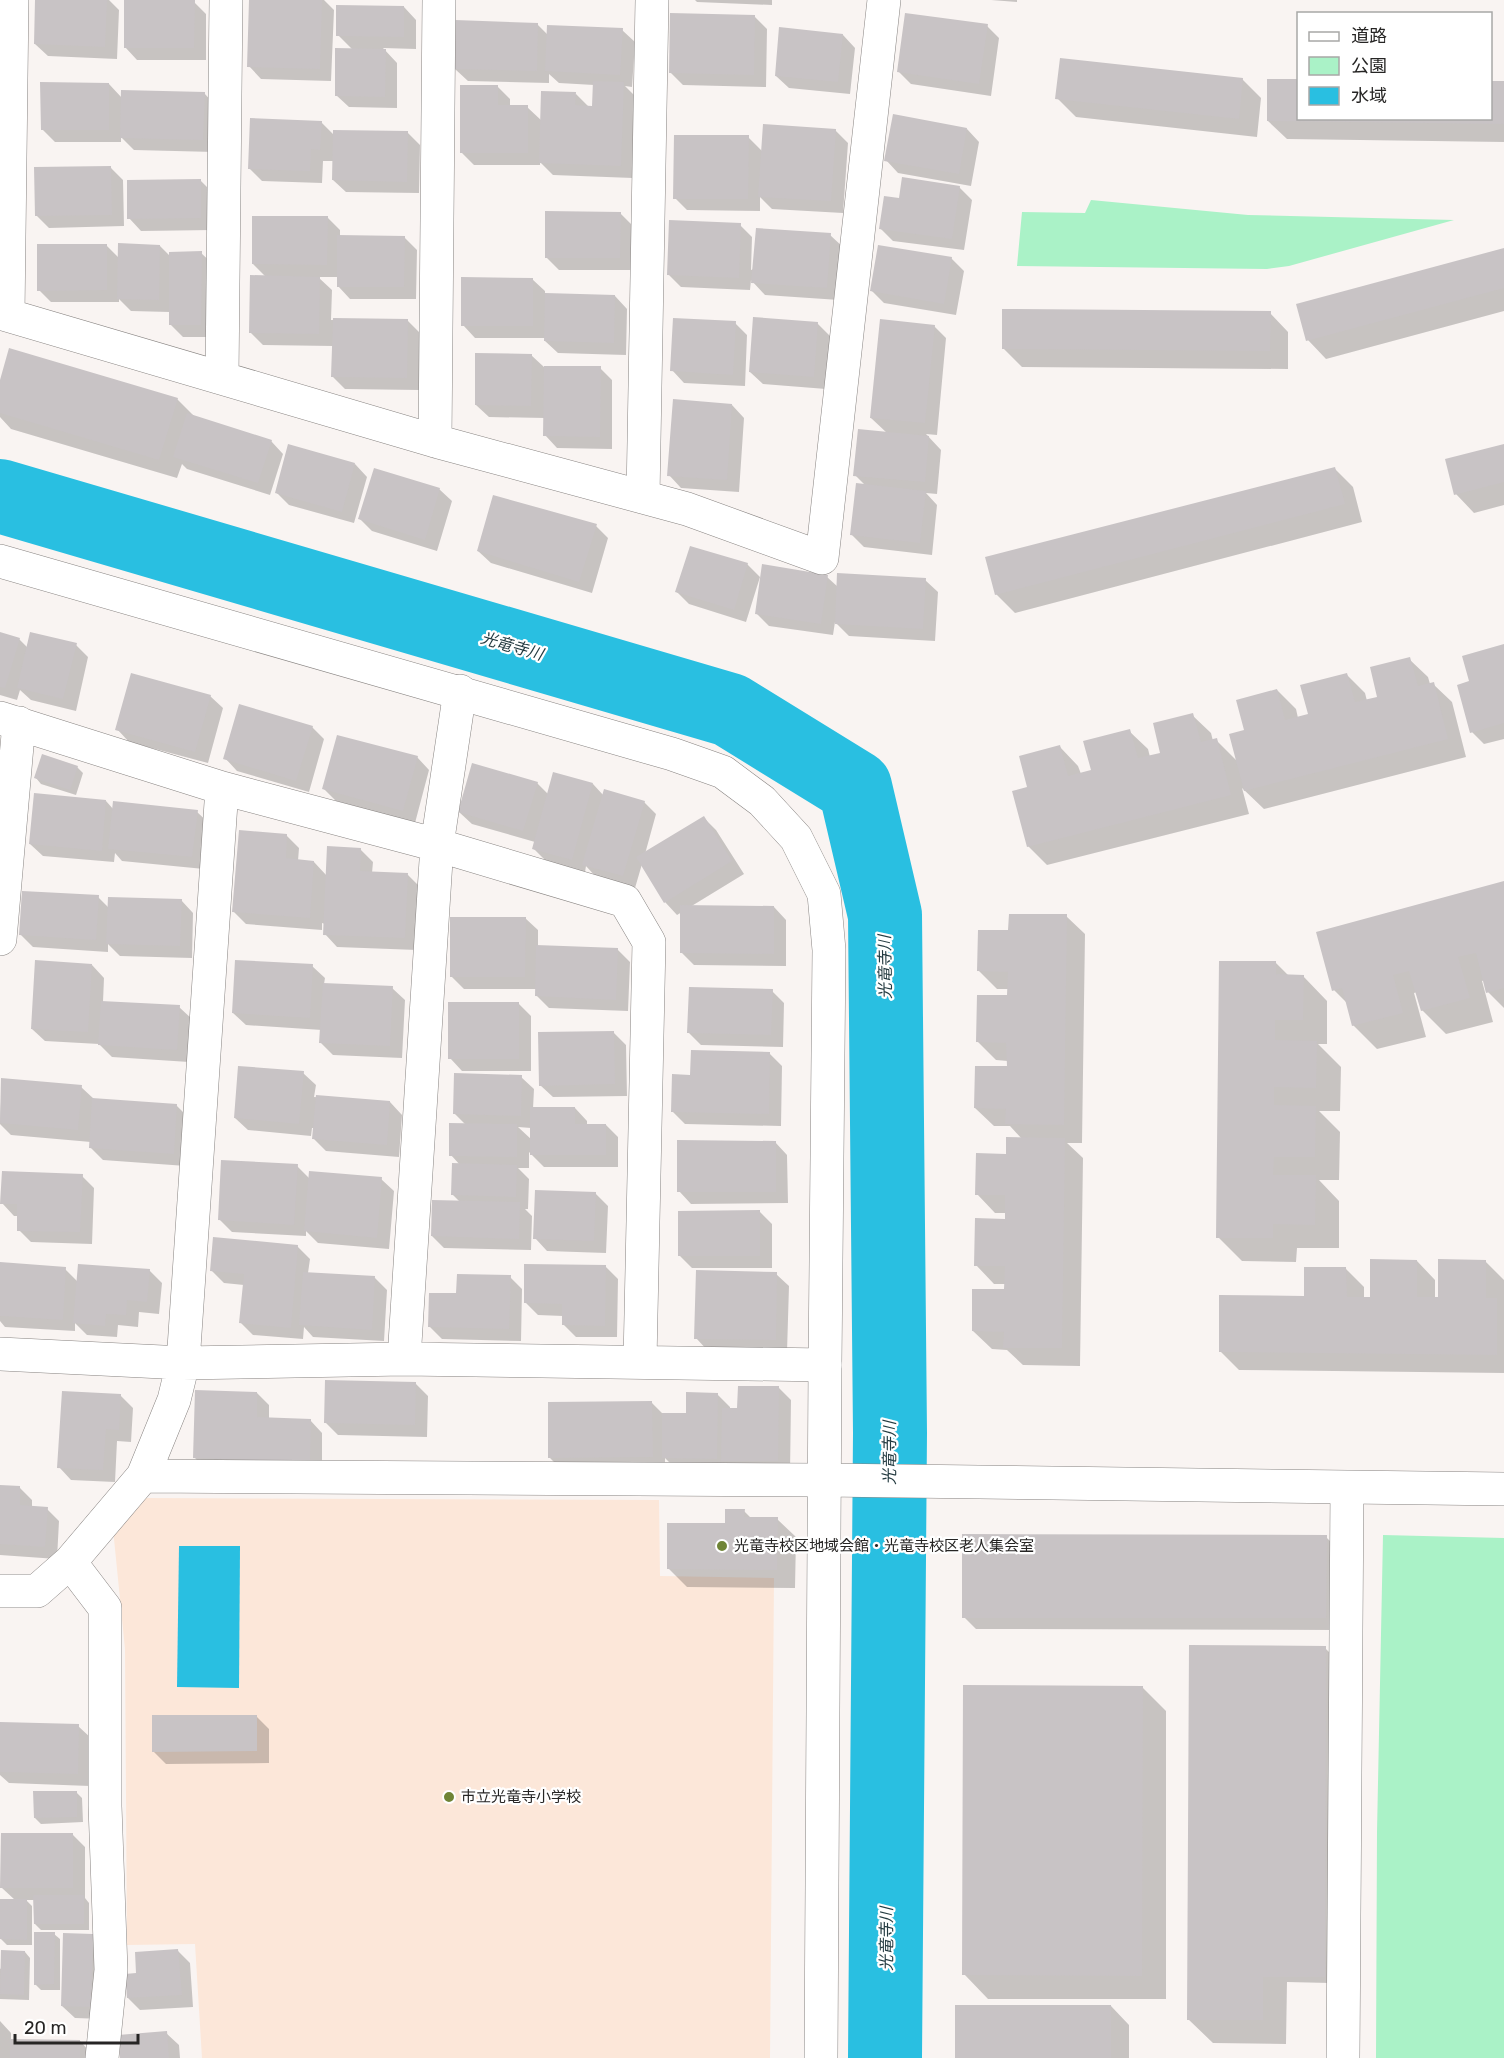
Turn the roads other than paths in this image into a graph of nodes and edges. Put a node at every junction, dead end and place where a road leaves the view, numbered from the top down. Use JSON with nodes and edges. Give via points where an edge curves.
{"nodes":[{"id":1,"x":12,"y":0,"type":"edge"},
{"id":2,"x":226,"y":0,"type":"edge"},
{"id":3,"x":439,"y":0,"type":"edge"},
{"id":4,"x":652,"y":0,"type":"edge"},
{"id":5,"x":884,"y":0,"type":"edge"},
{"id":6,"x":4,"y":314,"type":"edge"},
{"id":7,"x":222,"y":377,"type":"junction"},
{"id":8,"x":435,"y":441,"type":"junction"},
{"id":9,"x":643,"y":496,"type":"junction"},
{"id":10,"x":0,"y":561,"type":"edge"},
{"id":11,"x":460,"y":692,"type":"junction"},
{"id":12,"x":10,"y":721,"type":"edge"},
{"id":13,"x":222,"y":788,"type":"junction"},
{"id":14,"x":437,"y":845,"type":"junction"},
{"id":15,"x":0,"y":939,"type":"edge"},
{"id":16,"x":0,"y":1354,"type":"edge"},
{"id":17,"x":404,"y":1359,"type":"junction"},
{"id":18,"x":640,"y":1361,"type":"junction"},
{"id":19,"x":183,"y":1363,"type":"junction"},
{"id":20,"x":825,"y":1365,"type":"junction"},
{"id":21,"x":143,"y":1476,"type":"junction"},
{"id":22,"x":825,"y":1480,"type":"junction"},
{"id":23,"x":1347,"y":1488,"type":"junction"},
{"id":24,"x":1504,"y":1489,"type":"edge"},
{"id":25,"x":70,"y":1562,"type":"junction"},
{"id":26,"x":0,"y":1591,"type":"edge"},
{"id":27,"x":102,"y":2058,"type":"edge"},
{"id":28,"x":820,"y":2058,"type":"edge"},
{"id":29,"x":1344,"y":2058,"type":"edge"}],
"edges":[{"from":1,"to":6,"type":"street"},
{"from":2,"to":7,"type":"street"},
{"from":3,"to":8,"type":"street"},
{"from":4,"to":9,"type":"street"},
{"from":5,"to":9,"type":"street","via":[[822,558]]},
{"from":6,"to":7,"type":"street"},
{"from":7,"to":8,"type":"street"},
{"from":8,"to":9,"type":"street"},
{"from":10,"to":11,"type":"street"},
{"from":11,"to":14,"type":"street"},
{"from":11,"to":20,"type":"street","via":[[672,753],[723,772],[762,801],[796,838],[824,894],[830,950]]},
{"from":12,"to":13,"type":"street"},
{"from":12,"to":15,"type":"street"},
{"from":13,"to":14,"type":"street"},
{"from":13,"to":19,"type":"street"},
{"from":14,"to":17,"type":"street"},
{"from":14,"to":18,"type":"street","via":[[625,901],[649,942]]},
{"from":16,"to":19,"type":"street"},
{"from":17,"to":18,"type":"street"},
{"from":17,"to":19,"type":"street"},
{"from":18,"to":20,"type":"street"},
{"from":19,"to":21,"type":"street","via":[[174,1400]]},
{"from":20,"to":22,"type":"street"},
{"from":21,"to":22,"type":"street"},
{"from":21,"to":25,"type":"street"},
{"from":22,"to":23,"type":"street"},
{"from":22,"to":28,"type":"street"},
{"from":23,"to":24,"type":"street"},
{"from":23,"to":29,"type":"street"},
{"from":25,"to":26,"type":"street","via":[[37,1590]]},
{"from":25,"to":27,"type":"street","via":[[105,1608],[105,1806],[111,1970]]}]}
